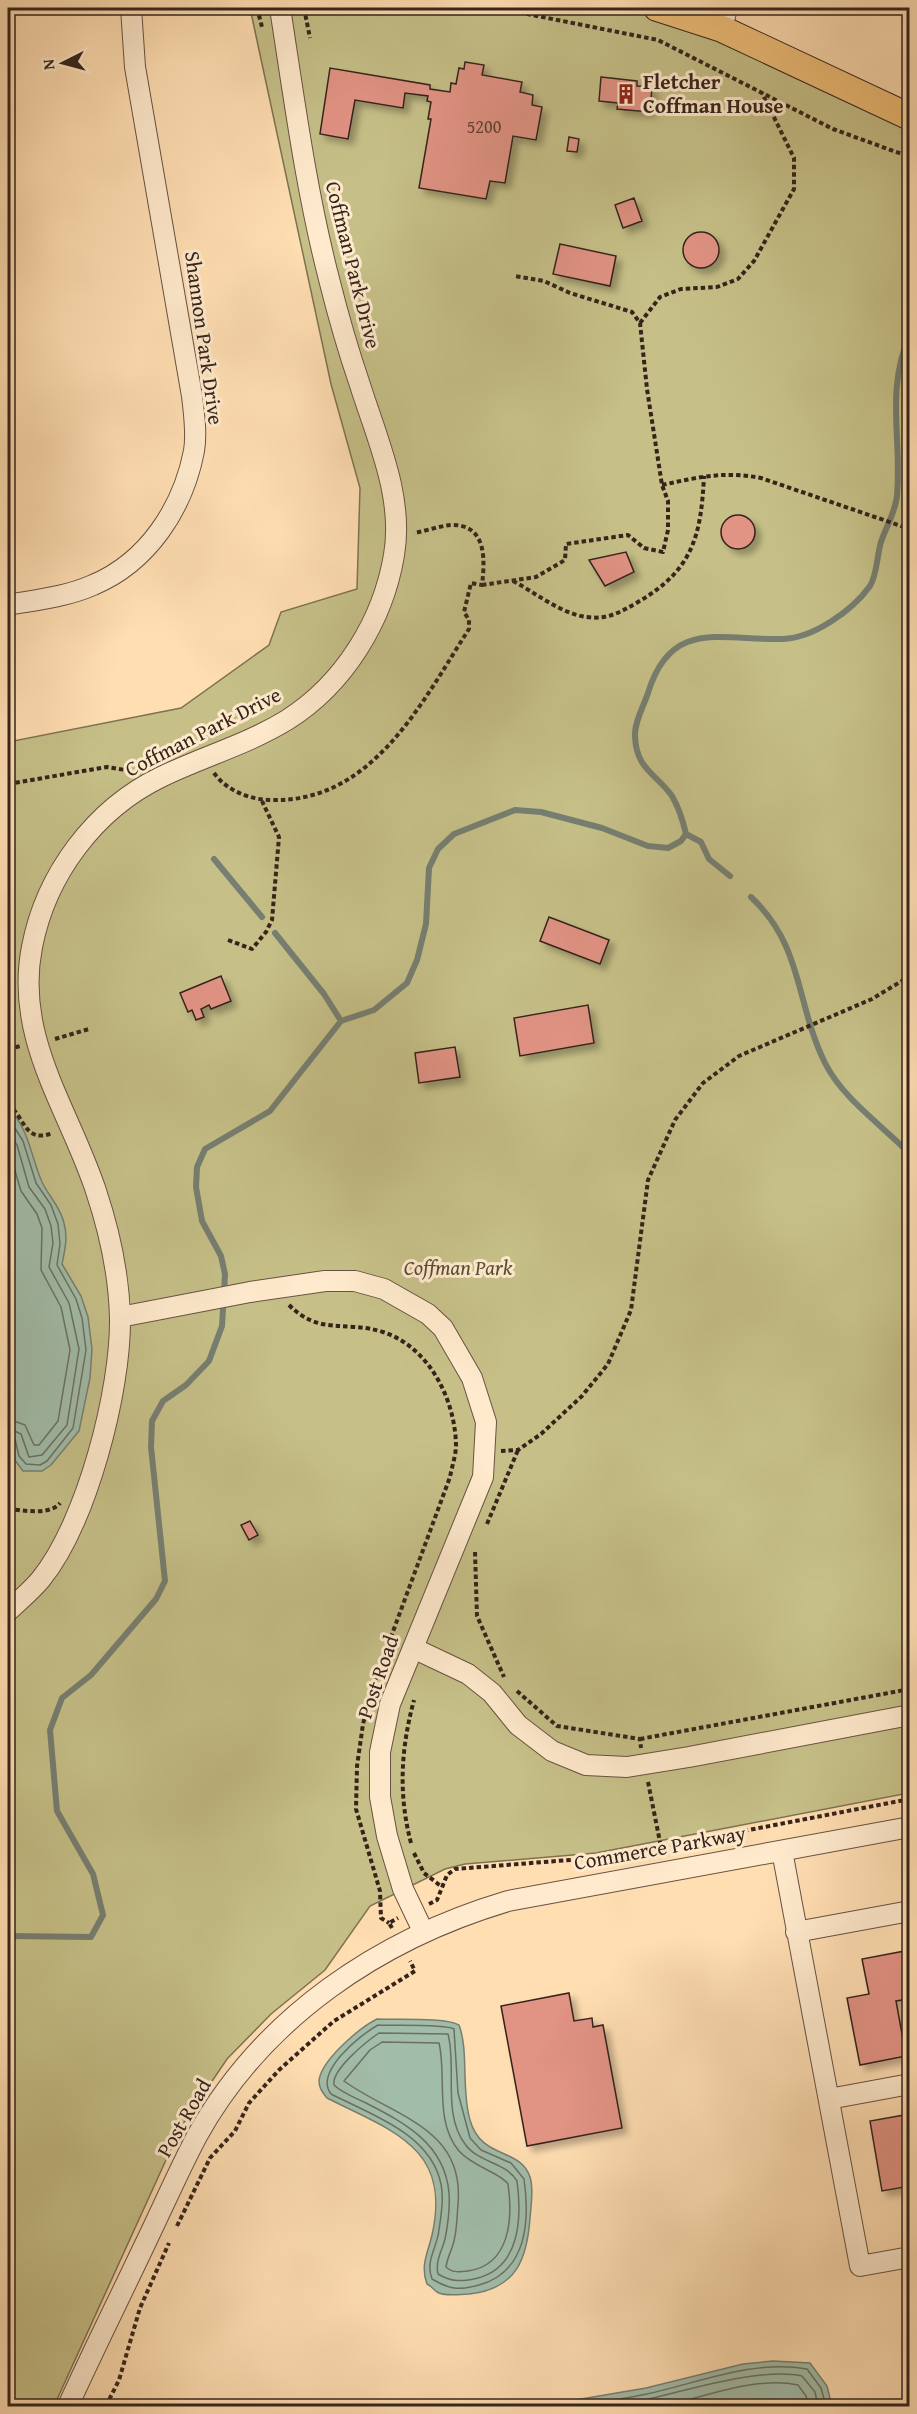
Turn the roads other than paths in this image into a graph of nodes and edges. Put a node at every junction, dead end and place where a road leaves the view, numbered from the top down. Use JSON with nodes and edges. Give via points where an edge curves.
{"nodes":[{"id":1,"x":131,"y":8,"type":"edge"},
{"id":2,"x":280,"y":8,"type":"edge"},
{"id":3,"x":657,"y":8,"type":"edge"},
{"id":4,"x":724,"y":18,"type":"edge"},
{"id":5,"x":898,"y":112,"type":"edge"},
{"id":6,"x":8,"y":605,"type":"edge"},
{"id":7,"x":120,"y":1317,"type":"junction"},
{"id":8,"x":8,"y":1611,"type":"edge"},
{"id":9,"x":413,"y":1648,"type":"junction"},
{"id":10,"x":909,"y":1715,"type":"edge"},
{"id":11,"x":909,"y":1827,"type":"edge"},
{"id":12,"x":782,"y":1851,"type":"junction"},
{"id":13,"x":909,"y":1911,"type":"edge"},
{"id":14,"x":423,"y":1931,"type":"junction"},
{"id":15,"x":796,"y":1932,"type":"junction"},
{"id":16,"x":909,"y":2084,"type":"edge"},
{"id":17,"x":828,"y":2099,"type":"junction"},
{"id":18,"x":909,"y":2256,"type":"edge"},
{"id":19,"x":68,"y":2406,"type":"edge"}],
"edges":[{"from":1,"to":6,"type":"street","name":"Shannon Park Drive","via":[[135,67],[192,396],[194,450],[183,491],[170,519],[144,551],[118,572],[93,585]]},
{"from":2,"to":7,"type":"street","name":"Coffman Park Drive","via":[[314,212],[342,327],[390,481],[395,549],[382,598],[362,643],[342,671],[309,704],[285,720],[148,784],[101,819],[60,870],[32,944],[28,984],[32,1029],[44,1071],[97,1192],[111,1250]]},
{"from":3,"to":4,"type":"main road"},
{"from":4,"to":5,"type":"main road"},
{"from":7,"to":8,"type":"street","name":"Coffman Park Drive","via":[[110,1409],[83,1496],[65,1539],[41,1578]]},
{"from":7,"to":9,"type":"street","name":"Post Road","via":[[250,1292],[325,1281],[356,1281],[384,1289],[428,1314],[443,1328],[472,1378],[486,1422],[483,1477]]},
{"from":9,"to":10,"type":"street","via":[[468,1674],[492,1693],[518,1725],[552,1751],[586,1765],[627,1767]]},
{"from":9,"to":14,"type":"street","name":"Post Road","via":[[390,1704],[380,1752],[380,1797],[398,1872]]},
{"from":11,"to":12,"type":"street","name":"Commerce Parkway"},
{"from":12,"to":14,"type":"street","name":"Commerce Parkway","via":[[508,1901]]},
{"from":12,"to":15,"type":"street"},
{"from":13,"to":15,"type":"street"},
{"from":14,"to":19,"type":"street","name":"Post Road","via":[[347,1976],[298,2012],[227,2091],[198,2135]]},
{"from":15,"to":17,"type":"street"},
{"from":16,"to":17,"type":"street"},
{"from":17,"to":18,"type":"street","via":[[860,2266]]}]}
